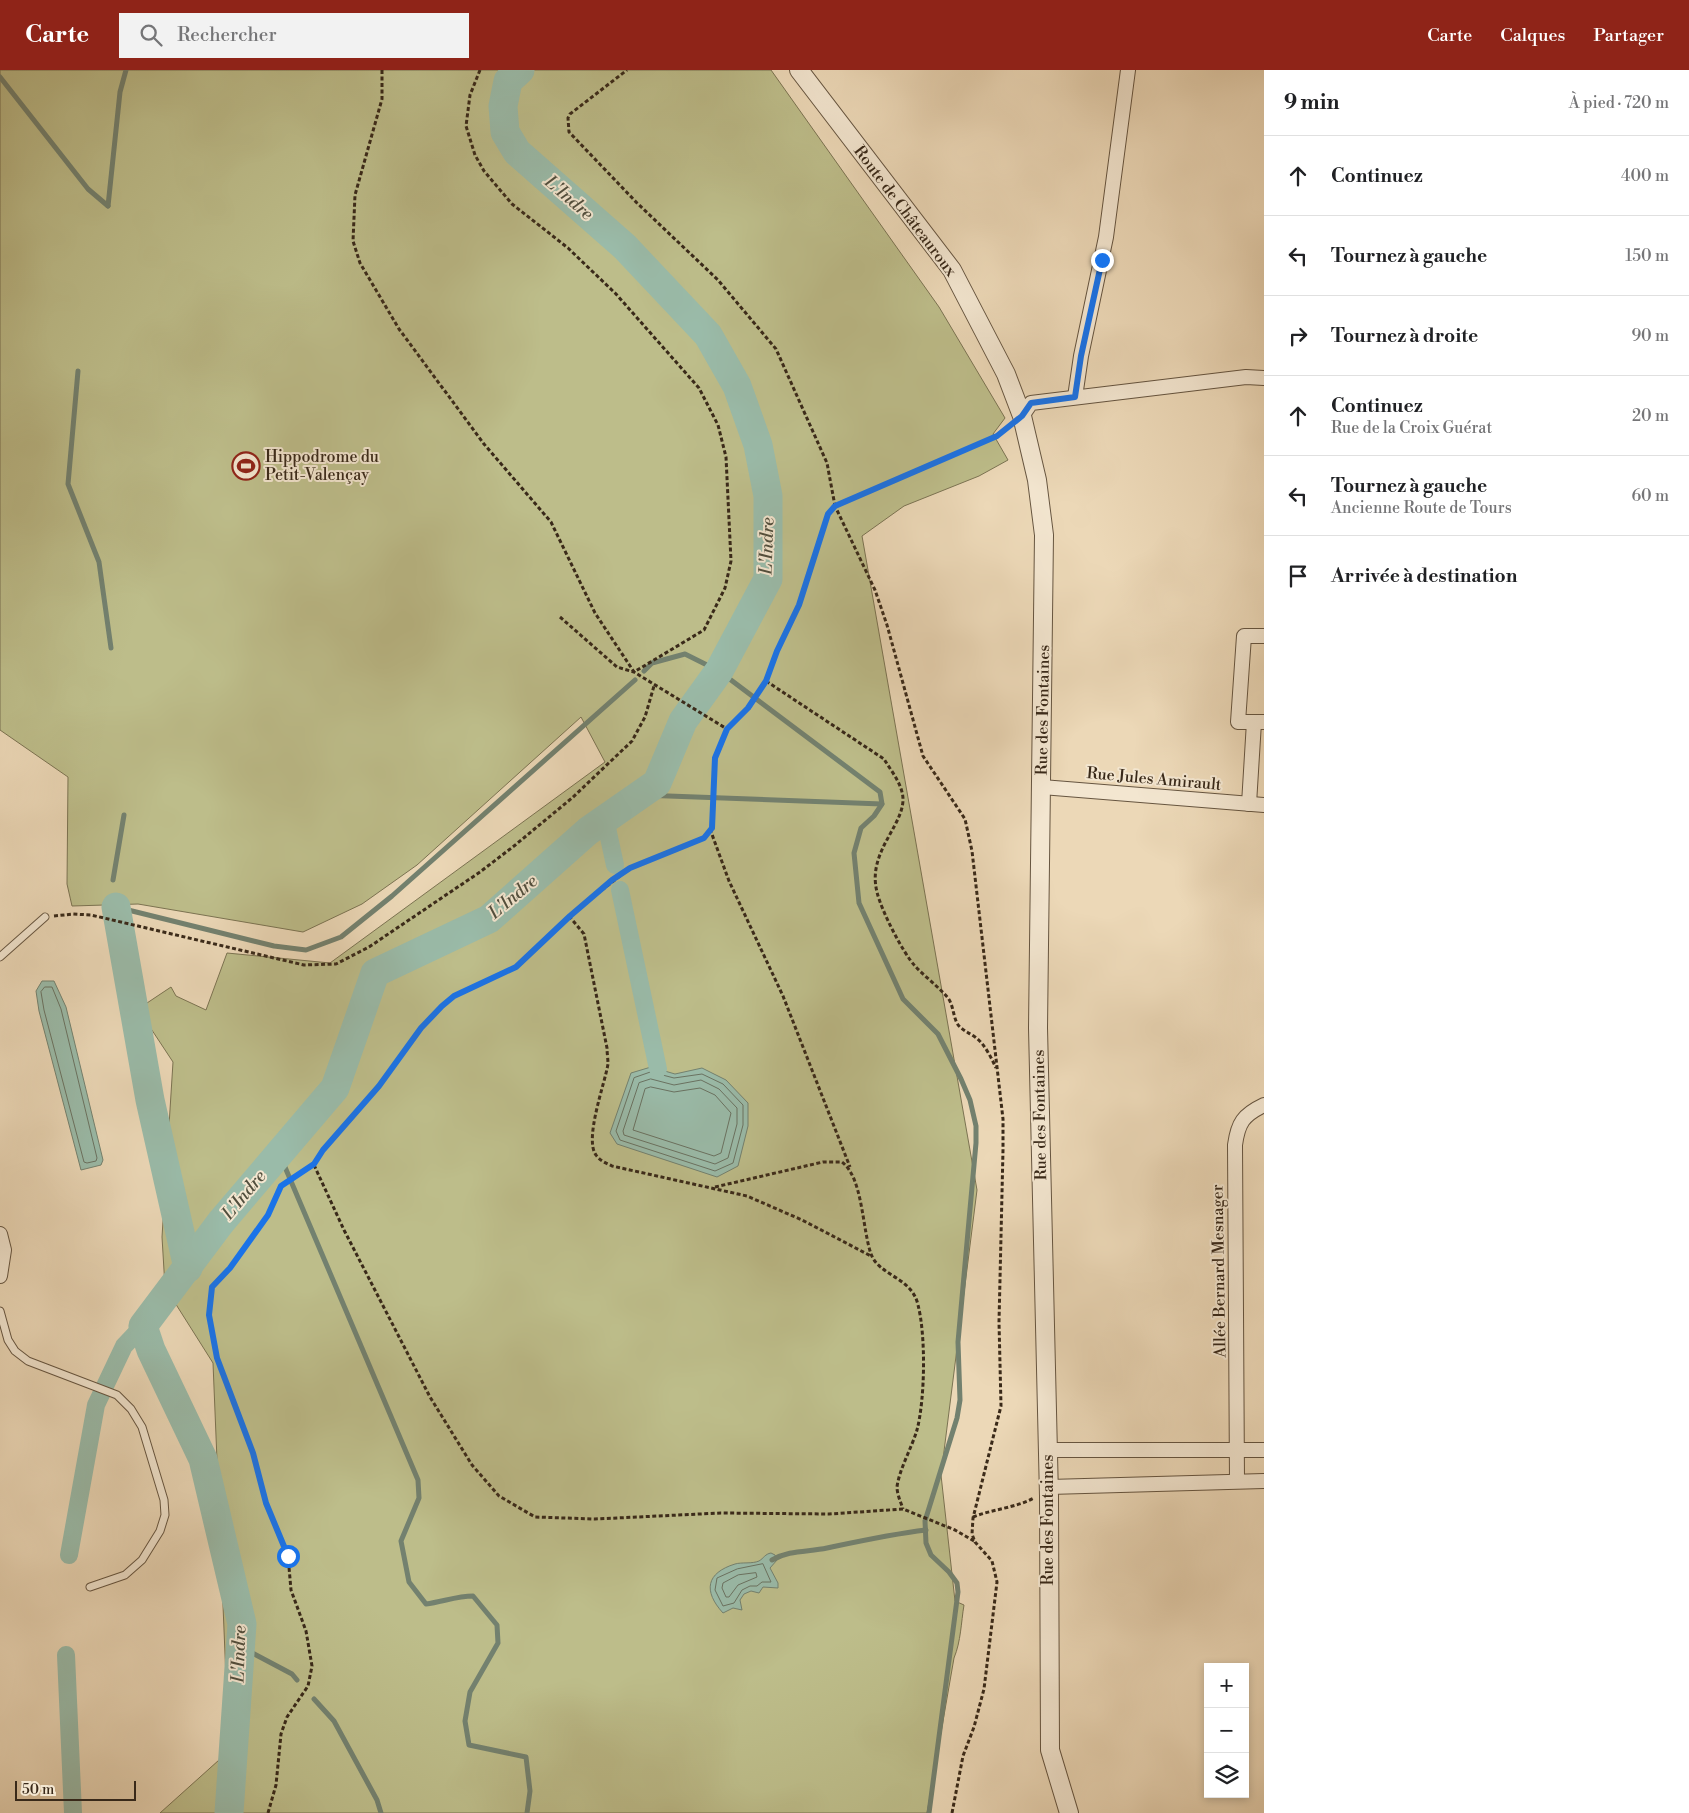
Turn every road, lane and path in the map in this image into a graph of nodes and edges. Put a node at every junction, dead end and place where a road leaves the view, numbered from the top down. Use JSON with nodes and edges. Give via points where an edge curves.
{"nodes":[{"id":1,"x":382,"y":70,"type":"edge"},
{"id":2,"x":480,"y":70,"type":"edge"},
{"id":3,"x":628,"y":70,"type":"edge"},
{"id":4,"x":799,"y":70,"type":"edge"},
{"id":5,"x":1128,"y":70,"type":"edge"},
{"id":6,"x":1264,"y":378,"type":"edge"},
{"id":7,"x":1075,"y":397,"type":"junction"},
{"id":8,"x":1022,"y":416,"type":"junction"},
{"id":9,"x":835,"y":506,"type":"junction"},
{"id":10,"x":560,"y":617,"type":"dead end"},
{"id":11,"x":1264,"y":636,"type":"edge"},
{"id":12,"x":634,"y":672,"type":"junction"},
{"id":13,"x":766,"y":681,"type":"junction"},
{"id":14,"x":654,"y":686,"type":"junction"},
{"id":15,"x":1259,"y":722,"type":"edge"},
{"id":16,"x":727,"y":729,"type":"junction"},
{"id":17,"x":1042,"y":787,"type":"junction"},
{"id":18,"x":1248,"y":804,"type":"junction"},
{"id":19,"x":1264,"y":806,"type":"edge"},
{"id":20,"x":710,"y":830,"type":"junction"},
{"id":21,"x":570,"y":916,"type":"junction"},
{"id":22,"x":45,"y":917,"type":"joint"},
{"id":23,"x":0,"y":957,"type":"edge"},
{"id":24,"x":998,"y":1073,"type":"junction"},
{"id":25,"x":1264,"y":1105,"type":"edge"},
{"id":26,"x":314,"y":1164,"type":"junction"},
{"id":27,"x":850,"y":1168,"type":"junction"},
{"id":28,"x":715,"y":1187,"type":"junction"},
{"id":29,"x":0,"y":1234,"type":"edge"},
{"id":30,"x":871,"y":1256,"type":"junction"},
{"id":31,"x":0,"y":1276,"type":"edge"},
{"id":32,"x":0,"y":1311,"type":"edge"},
{"id":33,"x":1048,"y":1450,"type":"junction"},
{"id":34,"x":1238,"y":1450,"type":"junction"},
{"id":35,"x":1264,"y":1450,"type":"edge"},
{"id":36,"x":1264,"y":1480,"type":"edge"},
{"id":37,"x":1237,"y":1481,"type":"junction"},
{"id":38,"x":1049,"y":1487,"type":"junction"},
{"id":39,"x":903,"y":1509,"type":"junction"},
{"id":40,"x":973,"y":1518,"type":"junction"},
{"id":41,"x":975,"y":1542,"type":"junction"},
{"id":42,"x":90,"y":1587,"type":"dead end"},
{"id":43,"x":268,"y":1813,"type":"edge"},
{"id":44,"x":952,"y":1813,"type":"edge"},
{"id":45,"x":1069,"y":1813,"type":"edge"}],
"edges":[{"from":1,"to":12,"type":"path","via":[[382,99],[355,195],[353,241],[360,263],[399,329],[484,444],[551,522],[595,613]]},
{"from":2,"to":12,"type":"path","via":[[470,95],[466,126],[484,171],[512,204],[568,248],[616,294],[699,388],[718,425],[726,457],[731,561],[725,588],[704,630]]},
{"from":3,"to":9,"type":"path","via":[[570,114],[569,132],[718,280],[776,349],[827,464]]},
{"from":4,"to":8,"type":"street","name":"Route de Châteauroux","via":[[952,270],[1006,374]]},
{"from":5,"to":7,"type":"street","via":[[1106,237]]},
{"from":6,"to":7,"type":"street"},
{"from":7,"to":8,"type":"street","via":[[1031,403]]},
{"from":8,"to":9,"type":"path","via":[[997,436]]},
{"from":8,"to":17,"type":"street","name":"Rue des Fontaines","via":[[1037,480],[1044,535]]},
{"from":9,"to":13,"type":"path","via":[[828,514],[799,605]]},
{"from":9,"to":24,"type":"path","via":[[875,590],[923,756],[965,820],[972,851]]},
{"from":10,"to":12,"type":"path","via":[[617,667]]},
{"from":11,"to":15,"type":"street","via":[[1244,636],[1238,722]]},
{"from":12,"to":14,"type":"path"},
{"from":13,"to":16,"type":"path","via":[[748,708]]},
{"from":13,"to":24,"type":"path","via":[[884,759],[895,777],[902,793],[902,806],[897,822],[880,850],[874,872],[877,893],[906,955],[948,998],[958,1024],[990,1054]]},
{"from":14,"to":16,"type":"path"},
{"from":14,"to":22,"type":"path","via":[[645,717],[632,741],[572,798],[480,872],[369,946],[336,964],[304,965],[106,919],[73,914]]},
{"from":15,"to":18,"type":"street"},
{"from":16,"to":20,"type":"path","via":[[715,758]]},
{"from":17,"to":18,"type":"street","name":"Rue Jules Amirault"},
{"from":17,"to":33,"type":"street","name":"Rue des Fontaines","via":[[1038,1028]]},
{"from":18,"to":19,"type":"street","name":"Rue Jules Amirault"},
{"from":20,"to":21,"type":"path","via":[[704,838],[630,868]]},
{"from":20,"to":27,"type":"path","via":[[729,881],[783,996]]},
{"from":21,"to":26,"type":"path","via":[[516,967],[454,996],[442,1006]]},
{"from":21,"to":28,"type":"path","via":[[584,934],[607,1048],[608,1063],[593,1131],[595,1155],[612,1166]]},
{"from":22,"to":23,"type":"lane"},
{"from":24,"to":40,"type":"path","via":[[1003,1119],[998,1322],[1001,1406]]},
{"from":25,"to":34,"type":"street","name":"Allée Bernard Mesnager","via":[[1251,1112],[1237,1127],[1235,1145]]},
{"from":26,"to":39,"type":"path","via":[[344,1230],[435,1406],[472,1465],[499,1496],[535,1517],[595,1519],[721,1513],[829,1514]]},
{"from":26,"to":43,"type":"path","via":[[281,1186],[268,1215],[230,1268],[212,1287],[209,1315],[217,1358],[253,1453],[266,1503],[288,1556],[291,1590],[306,1631],[312,1666],[308,1686],[281,1734],[276,1785]]},
{"from":27,"to":28,"type":"path","via":[[842,1162],[823,1162]]},
{"from":27,"to":30,"type":"path"},
{"from":28,"to":30,"type":"path","via":[[747,1196],[802,1220]]},
{"from":29,"to":31,"type":"street","via":[[4,1250]]},
{"from":30,"to":39,"type":"path","via":[[913,1291],[918,1305],[922,1363],[920,1414],[897,1488]]},
{"from":32,"to":42,"type":"lane","via":[[8,1340],[15,1351],[28,1361],[117,1395],[142,1426],[164,1500],[165,1515],[152,1546],[136,1565],[125,1575]]},
{"from":33,"to":34,"type":"street"},
{"from":33,"to":38,"type":"street","name":"Rue des Fontaines"},
{"from":34,"to":35,"type":"street"},
{"from":34,"to":37,"type":"street","name":"Allée Bernard Mesnager"},
{"from":36,"to":37,"type":"street"},
{"from":37,"to":38,"type":"street"},
{"from":38,"to":40,"type":"path","via":[[1032,1500]]},
{"from":38,"to":45,"type":"street","name":"Rue des Fontaines","via":[[1050,1750]]},
{"from":39,"to":41,"type":"path"},
{"from":40,"to":41,"type":"path"},
{"from":41,"to":44,"type":"path","via":[[992,1561],[997,1582],[984,1689],[962,1756]]}]}
